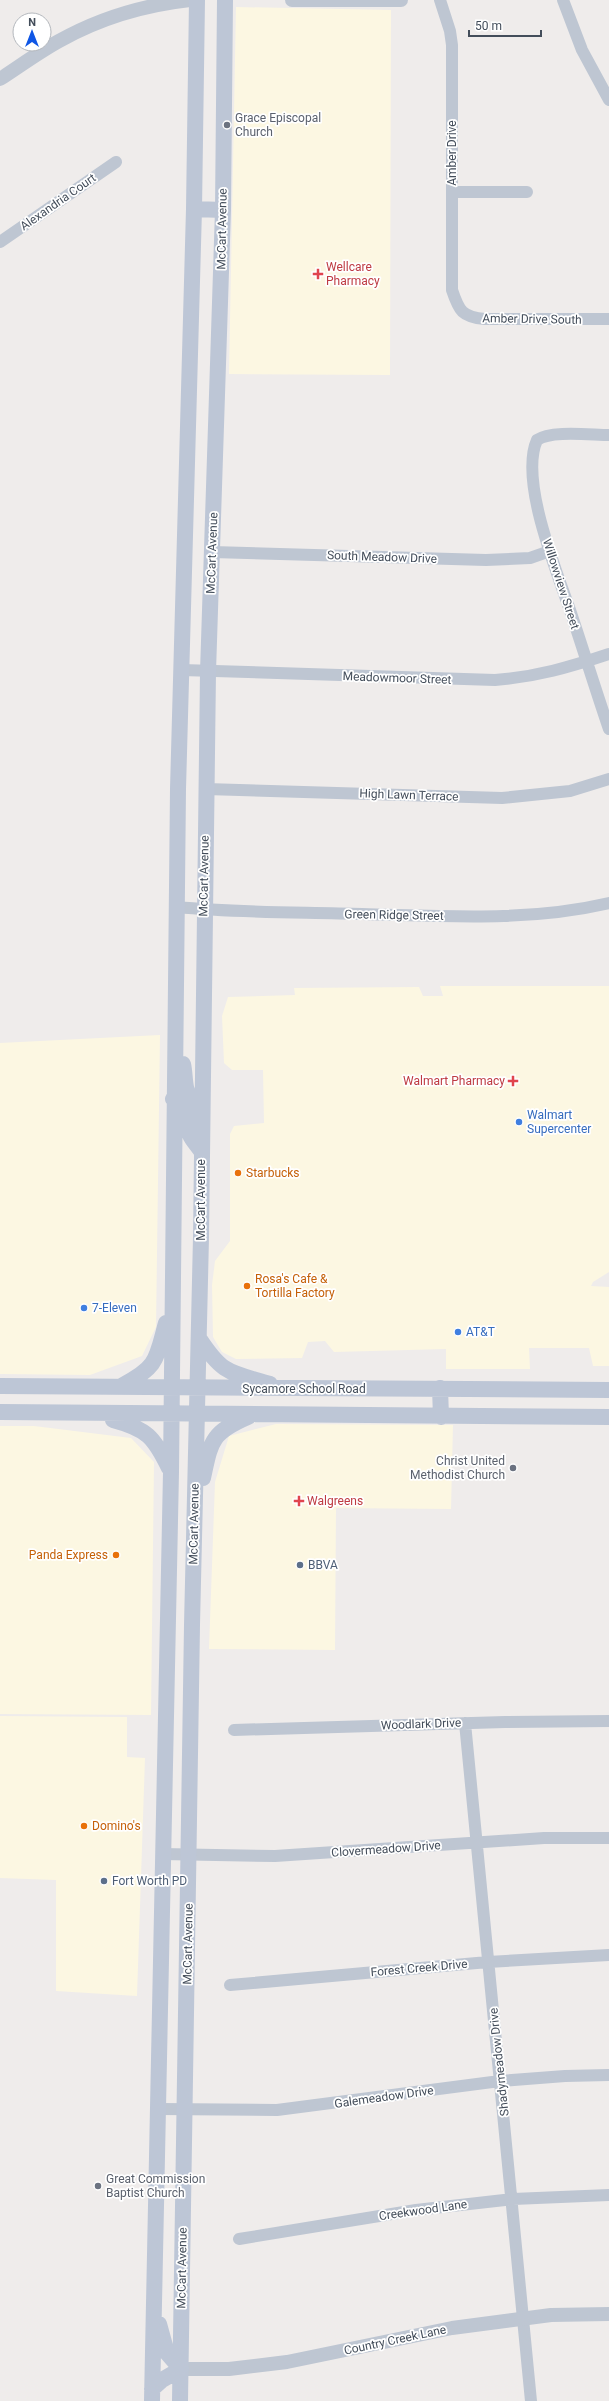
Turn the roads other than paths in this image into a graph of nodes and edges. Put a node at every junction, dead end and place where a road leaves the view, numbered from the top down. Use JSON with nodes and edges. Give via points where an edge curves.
{"nodes":[{"id":1,"x":190,"y":0,"type":"edge"},
{"id":2,"x":197,"y":0,"type":"edge"},
{"id":3,"x":225,"y":0,"type":"edge"},
{"id":4,"x":292,"y":0,"type":"edge"},
{"id":5,"x":402,"y":0,"type":"edge"},
{"id":6,"x":440,"y":0,"type":"edge"},
{"id":7,"x":563,"y":0,"type":"edge"},
{"id":8,"x":0,"y":79,"type":"edge"},
{"id":9,"x":609,"y":100,"type":"edge"},
{"id":10,"x":116,"y":162,"type":"dead end"},
{"id":11,"x":453,"y":192,"type":"junction"},
{"id":12,"x":527,"y":192,"type":"dead end"},
{"id":13,"x":194,"y":209,"type":"junction"},
{"id":14,"x":223,"y":210,"type":"junction"},
{"id":15,"x":0,"y":242,"type":"edge"},
{"id":16,"x":458,"y":308,"type":"joint"},
{"id":17,"x":609,"y":319,"type":"edge"},
{"id":18,"x":609,"y":435,"type":"edge"},
{"id":19,"x":550,"y":551,"type":"junction"},
{"id":20,"x":212,"y":552,"type":"junction"},
{"id":21,"x":609,"y":654,"type":"edge"},
{"id":22,"x":587,"y":661,"type":"junction"},
{"id":23,"x":182,"y":670,"type":"junction"},
{"id":24,"x":208,"y":672,"type":"junction"},
{"id":25,"x":609,"y":729,"type":"edge"},
{"id":26,"x":609,"y":779,"type":"edge"},
{"id":27,"x":206,"y":789,"type":"junction"},
{"id":28,"x":609,"y":903,"type":"edge"},
{"id":29,"x":177,"y":907,"type":"junction"},
{"id":30,"x":204,"y":909,"type":"junction"},
{"id":31,"x":174,"y":1054,"type":"junction"},
{"id":32,"x":173,"y":1099,"type":"junction"},
{"id":33,"x":202,"y":1101,"type":"junction"},
{"id":34,"x":201,"y":1151,"type":"junction"},
{"id":35,"x":172,"y":1300,"type":"junction"},
{"id":36,"x":199,"y":1338,"type":"junction"},
{"id":37,"x":0,"y":1386,"type":"edge"},
{"id":38,"x":122,"y":1386,"type":"junction"},
{"id":39,"x":171,"y":1388,"type":"junction"},
{"id":40,"x":198,"y":1388,"type":"junction"},
{"id":41,"x":440,"y":1388,"type":"junction"},
{"id":42,"x":285,"y":1389,"type":"junction"},
{"id":43,"x":609,"y":1390,"type":"edge"},
{"id":44,"x":0,"y":1412,"type":"edge"},
{"id":45,"x":86,"y":1413,"type":"junction"},
{"id":46,"x":171,"y":1415,"type":"junction"},
{"id":47,"x":197,"y":1415,"type":"junction"},
{"id":48,"x":253,"y":1415,"type":"junction"},
{"id":49,"x":441,"y":1416,"type":"junction"},
{"id":50,"x":609,"y":1417,"type":"edge"},
{"id":51,"x":171,"y":1472,"type":"junction"},
{"id":52,"x":195,"y":1515,"type":"junction"},
{"id":53,"x":167,"y":1625,"type":"junction"},
{"id":54,"x":192,"y":1625,"type":"junction"},
{"id":55,"x":609,"y":1721,"type":"edge"},
{"id":56,"x":465,"y":1723,"type":"junction"},
{"id":57,"x":234,"y":1730,"type":"dead end"},
{"id":58,"x":609,"y":1838,"type":"edge"},
{"id":59,"x":477,"y":1843,"type":"junction"},
{"id":60,"x":162,"y":1854,"type":"junction"},
{"id":61,"x":190,"y":1854,"type":"junction"},
{"id":62,"x":609,"y":1955,"type":"edge"},
{"id":63,"x":488,"y":1962,"type":"junction"},
{"id":64,"x":230,"y":1985,"type":"dead end"},
{"id":65,"x":609,"y":2075,"type":"edge"},
{"id":66,"x":500,"y":2081,"type":"junction"},
{"id":67,"x":158,"y":2109,"type":"junction"},
{"id":68,"x":185,"y":2110,"type":"junction"},
{"id":69,"x":609,"y":2195,"type":"edge"},
{"id":70,"x":512,"y":2199,"type":"junction"},
{"id":71,"x":239,"y":2239,"type":"dead end"},
{"id":72,"x":154,"y":2305,"type":"junction"},
{"id":73,"x":609,"y":2314,"type":"edge"},
{"id":74,"x":524,"y":2318,"type":"junction"},
{"id":75,"x":181,"y":2368,"type":"junction"},
{"id":76,"x":152,"y":2395,"type":"edge"},
{"id":77,"x":180,"y":2401,"type":"edge"},
{"id":78,"x":531,"y":2401,"type":"edge"}],
"edges":[{"from":1,"to":8,"type":"street","via":[[154,4],[98,23],[59,40]]},
{"from":2,"to":13,"type":"main road","name":"McCart Avenue"},
{"from":3,"to":14,"type":"main road","name":"McCart Avenue"},
{"from":4,"to":5,"type":"street"},
{"from":6,"to":11,"type":"street","name":"Amber Drive","via":[[452,45]]},
{"from":7,"to":9,"type":"street","via":[[582,50]]},
{"from":10,"to":15,"type":"street","name":"Alexandria Court"},
{"from":11,"to":12,"type":"street"},
{"from":11,"to":16,"type":"street","name":"Amber Drive","via":[[452,290]]},
{"from":13,"to":14,"type":"main road"},
{"from":13,"to":23,"type":"main road","name":"McCart Avenue"},
{"from":14,"to":20,"type":"main road","name":"McCart Avenue"},
{"from":16,"to":17,"type":"street","name":"Amber Drive South","via":[[473,318],[485,319]]},
{"from":18,"to":19,"type":"street","name":"Willowview Street","via":[[552,435],[540,437],[534,445],[533,481],[540,519]]},
{"from":19,"to":20,"type":"street","name":"South Meadow Drive","via":[[530,558],[486,560]]},
{"from":19,"to":22,"type":"street","name":"Willowview Street"},
{"from":20,"to":24,"type":"main road","name":"McCart Avenue"},
{"from":21,"to":22,"type":"street","name":"Meadowmoor Street"},
{"from":22,"to":24,"type":"street","name":"Meadowmoor Street","via":[[554,672],[495,680]]},
{"from":22,"to":25,"type":"street","name":"Willowview Street"},
{"from":23,"to":24,"type":"street","name":"Meadowmoor Street"},
{"from":23,"to":29,"type":"main road","name":"McCart Avenue"},
{"from":24,"to":27,"type":"main road","name":"McCart Avenue"},
{"from":26,"to":27,"type":"street","name":"High Lawn Terrace","via":[[570,791],[502,798]]},
{"from":27,"to":30,"type":"main road","name":"McCart Avenue"},
{"from":28,"to":30,"type":"street","name":"Green Ridge Street","via":[[527,916]]},
{"from":29,"to":30,"type":"street","name":"Green Ridge Street"},
{"from":29,"to":31,"type":"main road","name":"McCart Avenue"},
{"from":30,"to":33,"type":"main road","name":"McCart Avenue"},
{"from":31,"to":32,"type":"main road","name":"McCart Avenue"},
{"from":31,"to":33,"type":"main road","via":[[184,1065],[184,1081],[188,1095],[192,1100]]},
{"from":32,"to":34,"type":"main road","via":[[182,1101],[187,1108],[190,1135]]},
{"from":32,"to":35,"type":"main road","name":"McCart Avenue"},
{"from":33,"to":34,"type":"main road","name":"McCart Avenue"},
{"from":34,"to":36,"type":"main road","name":"McCart Avenue"},
{"from":35,"to":38,"type":"main road","via":[[156,1360],[143,1375]]},
{"from":35,"to":39,"type":"main road","name":"McCart Avenue"},
{"from":36,"to":40,"type":"main road","name":"McCart Avenue"},
{"from":36,"to":42,"type":"main road","via":[[212,1358],[231,1373]]},
{"from":37,"to":38,"type":"main road","name":"Sycamore School Road"},
{"from":38,"to":39,"type":"main road","name":"Sycamore School Road"},
{"from":39,"to":40,"type":"main road","name":"Sycamore School Road"},
{"from":39,"to":46,"type":"main road","name":"McCart Avenue"},
{"from":40,"to":42,"type":"main road","name":"Sycamore School Road"},
{"from":40,"to":47,"type":"main road","name":"McCart Avenue"},
{"from":41,"to":42,"type":"main road","name":"Sycamore School Road"},
{"from":41,"to":43,"type":"main road","name":"Sycamore School Road"},
{"from":41,"to":49,"type":"main road"},
{"from":44,"to":45,"type":"main road"},
{"from":45,"to":46,"type":"main road"},
{"from":45,"to":51,"type":"main road","via":[[135,1426],[158,1445]]},
{"from":46,"to":47,"type":"main road"},
{"from":46,"to":51,"type":"main road","name":"McCart Avenue"},
{"from":47,"to":48,"type":"main road"},
{"from":47,"to":52,"type":"main road","name":"McCart Avenue"},
{"from":48,"to":49,"type":"main road"},
{"from":48,"to":52,"type":"main road","via":[[231,1424],[211,1443]]},
{"from":49,"to":50,"type":"main road"},
{"from":51,"to":53,"type":"main road","name":"McCart Avenue"},
{"from":52,"to":54,"type":"main road","name":"McCart Avenue"},
{"from":53,"to":54,"type":"main road"},
{"from":53,"to":60,"type":"main road","name":"McCart Avenue"},
{"from":54,"to":61,"type":"main road","name":"McCart Avenue"},
{"from":55,"to":56,"type":"street","name":"Woodlark Drive"},
{"from":56,"to":57,"type":"street","name":"Woodlark Drive"},
{"from":56,"to":59,"type":"street","name":"Shadymeadow Drive"},
{"from":58,"to":59,"type":"street","name":"Clovermeadow Drive","via":[[544,1838]]},
{"from":59,"to":61,"type":"street","name":"Clovermeadow Drive","via":[[275,1856]]},
{"from":59,"to":63,"type":"street","name":"Shadymeadow Drive"},
{"from":60,"to":61,"type":"street","name":"Clovermeadow Drive"},
{"from":60,"to":67,"type":"main road","name":"McCart Avenue"},
{"from":61,"to":68,"type":"main road","name":"McCart Avenue"},
{"from":62,"to":63,"type":"street","name":"Forest Creek Drive"},
{"from":63,"to":64,"type":"street","name":"Forest Creek Drive"},
{"from":63,"to":66,"type":"street","name":"Shadymeadow Drive"},
{"from":65,"to":66,"type":"street","name":"Galemeadow Drive"},
{"from":66,"to":68,"type":"street","name":"Galemeadow Drive","via":[[276,2110]]},
{"from":66,"to":70,"type":"street","name":"Shadymeadow Drive"},
{"from":67,"to":68,"type":"street","name":"Galemeadow Drive"},
{"from":67,"to":72,"type":"main road","name":"McCart Avenue"},
{"from":68,"to":75,"type":"main road","name":"McCart Avenue"},
{"from":69,"to":70,"type":"street","name":"Creekwood Lane"},
{"from":70,"to":71,"type":"street","name":"Creekwood Lane","via":[[416,2210]]},
{"from":70,"to":74,"type":"street","name":"Shadymeadow Drive"},
{"from":72,"to":75,"type":"main road","via":[[167,2353]]},
{"from":72,"to":76,"type":"main road","name":"McCart Avenue"},
{"from":73,"to":74,"type":"street","name":"Country Creek Lane"},
{"from":74,"to":75,"type":"street","name":"Country Creek Lane","via":[[452,2328],[287,2362],[229,2369]]},
{"from":74,"to":78,"type":"street","name":"Shadymeadow Drive"},
{"from":75,"to":76,"type":"main road","via":[[162,2380]]},
{"from":75,"to":77,"type":"main road","name":"McCart Avenue"}]}
